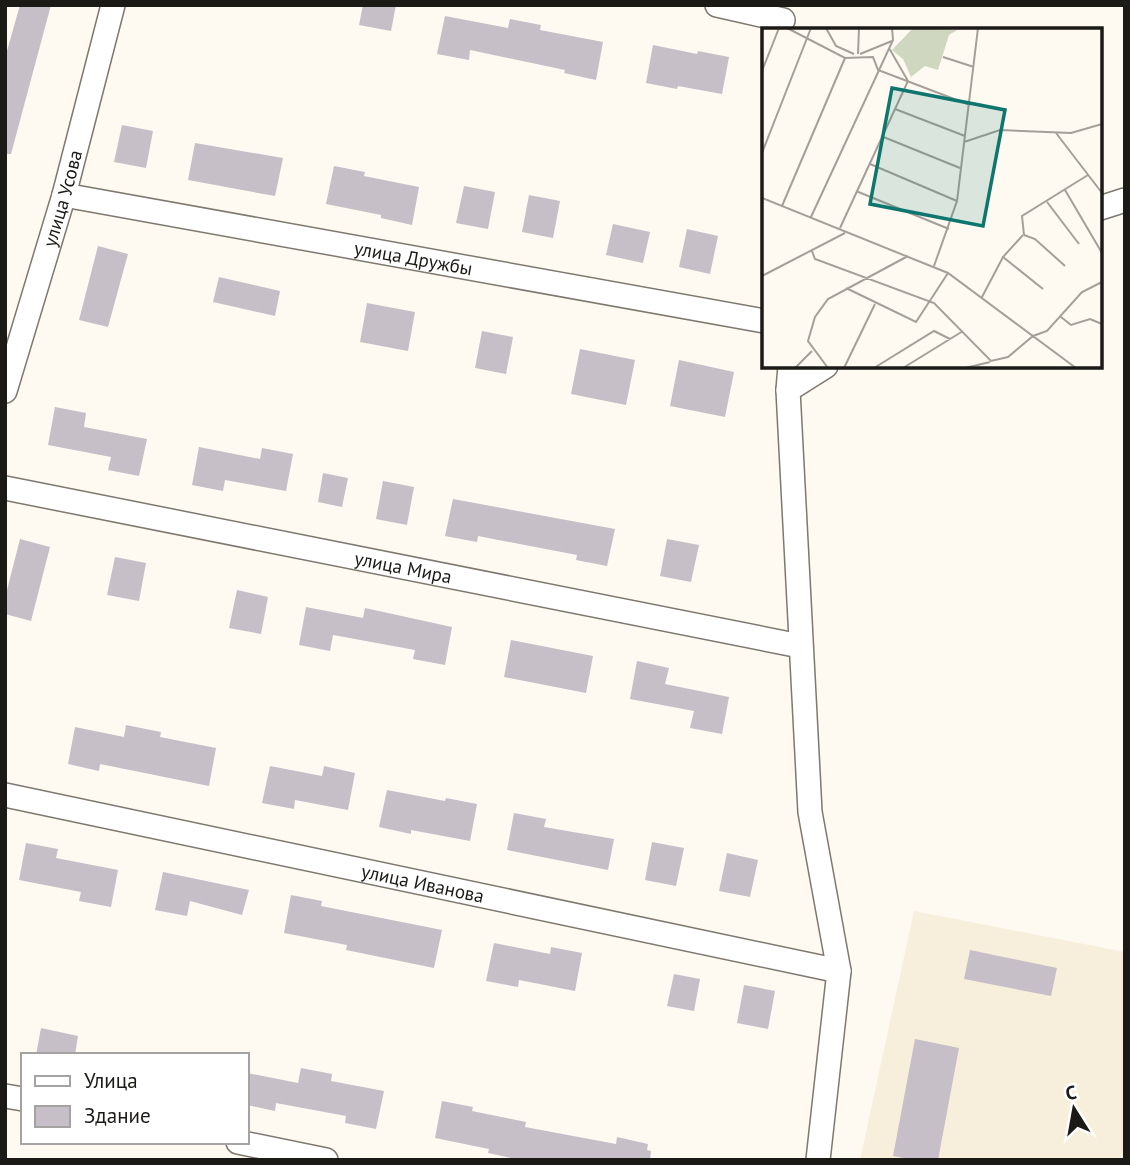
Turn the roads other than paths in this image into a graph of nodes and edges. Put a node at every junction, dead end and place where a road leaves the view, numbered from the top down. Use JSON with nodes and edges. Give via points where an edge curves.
{"nodes":[{"id":1,"x":113,"y":5,"type":"edge"},
{"id":2,"x":717,"y":5,"type":"edge"},
{"id":3,"x":782,"y":18,"type":"edge"},
{"id":4,"x":64,"y":195,"type":"junction"},
{"id":5,"x":1125,"y":200,"type":"edge"},
{"id":6,"x":1102,"y":207,"type":"edge"},
{"id":7,"x":762,"y":321,"type":"edge"},
{"id":8,"x":790,"y":368,"type":"edge"},
{"id":9,"x":823,"y":368,"type":"edge"},
{"id":10,"x":788,"y":390,"type":"junction"},
{"id":11,"x":5,"y":391,"type":"edge"},
{"id":12,"x":5,"y":488,"type":"edge"},
{"id":13,"x":800,"y":646,"type":"junction"},
{"id":14,"x":5,"y":795,"type":"edge"},
{"id":15,"x":839,"y":971,"type":"junction"},
{"id":16,"x":248,"y":1144,"type":"edge"},
{"id":17,"x":326,"y":1160,"type":"edge"},
{"id":18,"x":818,"y":1160,"type":"edge"}],
"edges":[{"from":1,"to":4,"type":"street","name":"улица Усова"},
{"from":2,"to":3,"type":"street"},
{"from":4,"to":7,"type":"street","name":"улица Дружбы"},
{"from":4,"to":11,"type":"street","name":"улица Усова"},
{"from":5,"to":6,"type":"street"},
{"from":8,"to":10,"type":"street"},
{"from":9,"to":10,"type":"street"},
{"from":10,"to":13,"type":"street"},
{"from":12,"to":13,"type":"street","name":"улица Мира"},
{"from":13,"to":15,"type":"street","via":[[810,811]]},
{"from":14,"to":15,"type":"street","name":"улица Иванова"},
{"from":15,"to":18,"type":"street"},
{"from":16,"to":17,"type":"street"}]}
